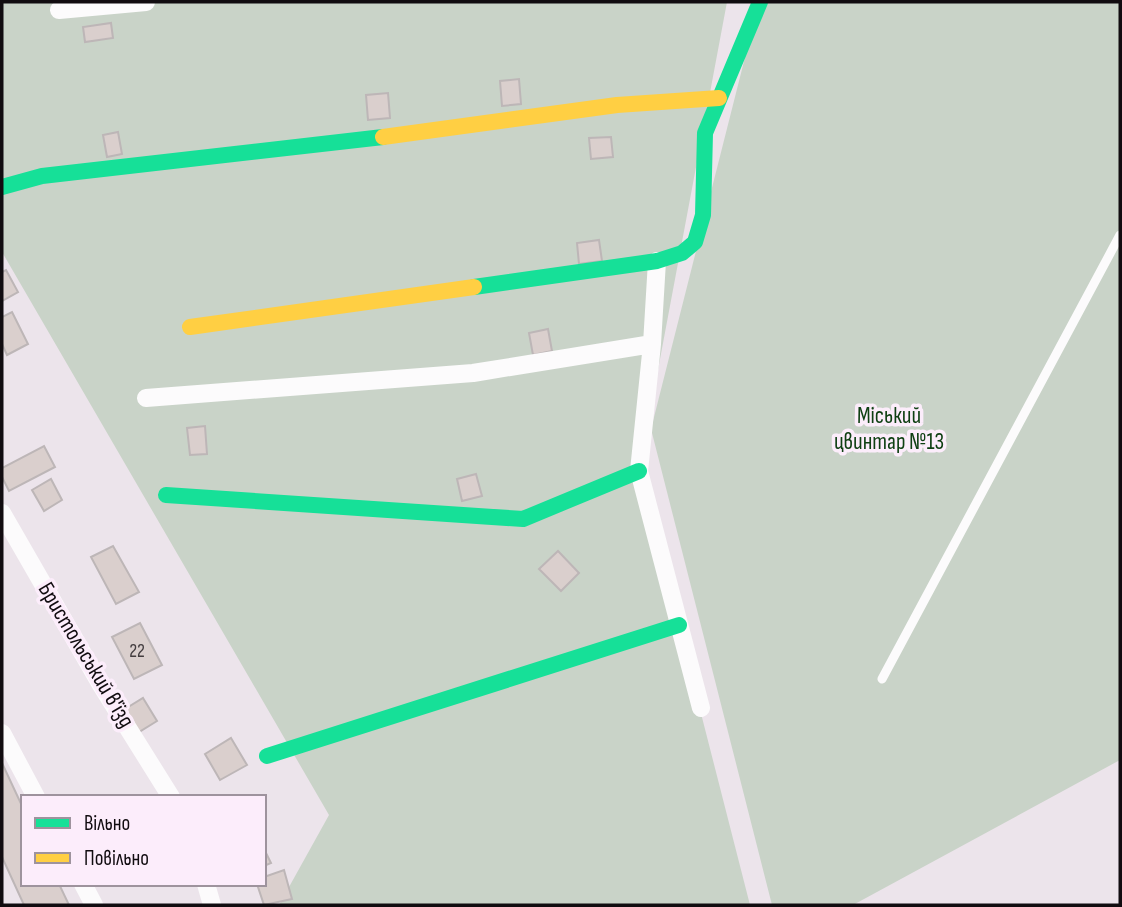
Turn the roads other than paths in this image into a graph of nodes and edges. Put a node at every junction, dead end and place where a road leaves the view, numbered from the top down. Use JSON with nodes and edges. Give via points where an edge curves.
{"nodes":[{"id":1,"x":146,"y":2,"type":"edge"},
{"id":2,"x":760,"y":2,"type":"edge"},
{"id":3,"x":59,"y":10,"type":"dead end"},
{"id":4,"x":719,"y":98,"type":"junction"},
{"id":5,"x":2,"y":187,"type":"edge"},
{"id":6,"x":1120,"y":235,"type":"edge"},
{"id":7,"x":657,"y":261,"type":"junction"},
{"id":8,"x":190,"y":327,"type":"dead end"},
{"id":9,"x":652,"y":344,"type":"junction"},
{"id":10,"x":146,"y":398,"type":"dead end"},
{"id":11,"x":639,"y":471,"type":"junction"},
{"id":12,"x":166,"y":495,"type":"dead end"},
{"id":13,"x":2,"y":513,"type":"edge"},
{"id":14,"x":679,"y":625,"type":"junction"},
{"id":15,"x":881,"y":679,"type":"dead end"},
{"id":16,"x":701,"y":708,"type":"dead end"},
{"id":17,"x":2,"y":733,"type":"edge"},
{"id":18,"x":267,"y":756,"type":"dead end"},
{"id":19,"x":35,"y":795,"type":"edge"},
{"id":20,"x":170,"y":795,"type":"edge"},
{"id":21,"x":84,"y":886,"type":"edge"},
{"id":22,"x":207,"y":886,"type":"edge"},
{"id":23,"x":94,"y":905,"type":"edge"},
{"id":24,"x":212,"y":905,"type":"edge"}],
"edges":[{"from":1,"to":3,"type":"street"},
{"from":2,"to":4,"type":"street"},
{"from":4,"to":5,"type":"street","via":[[617,105],[300,148],[42,176]]},
{"from":4,"to":7,"type":"street","via":[[705,133],[703,215],[698,234],[689,248]]},
{"from":6,"to":15,"type":"lane"},
{"from":7,"to":8,"type":"street"},
{"from":7,"to":9,"type":"street"},
{"from":9,"to":10,"type":"street","via":[[473,373]]},
{"from":9,"to":11,"type":"street"},
{"from":11,"to":12,"type":"street","via":[[523,519]]},
{"from":11,"to":14,"type":"street"},
{"from":13,"to":20,"type":"street","name":"Бристольський в'їзд"},
{"from":14,"to":16,"type":"street"},
{"from":14,"to":18,"type":"street"},
{"from":17,"to":19,"type":"street"},
{"from":21,"to":23,"type":"street"},
{"from":22,"to":24,"type":"street"}]}
